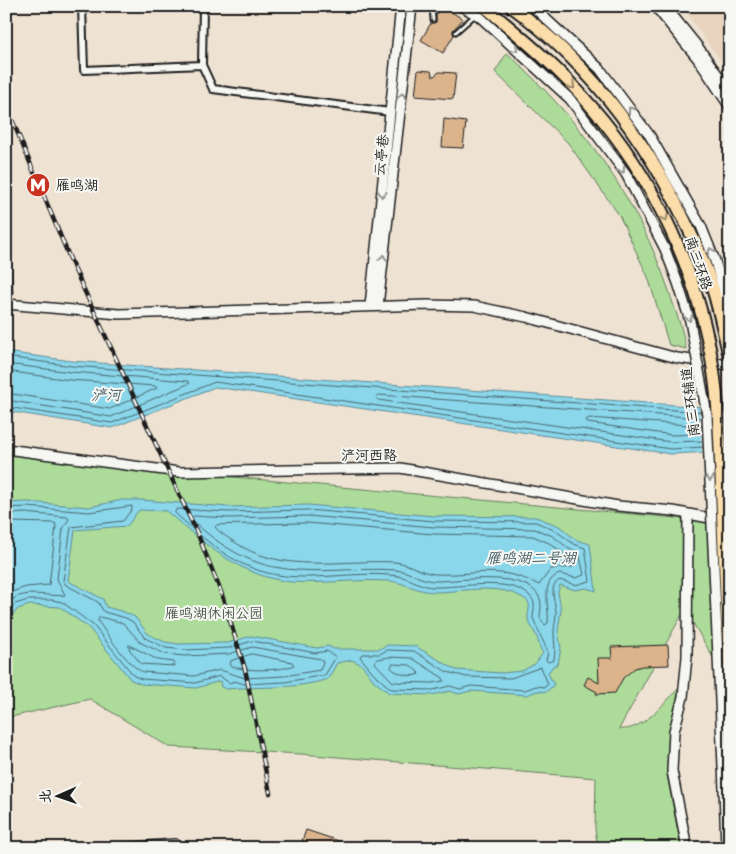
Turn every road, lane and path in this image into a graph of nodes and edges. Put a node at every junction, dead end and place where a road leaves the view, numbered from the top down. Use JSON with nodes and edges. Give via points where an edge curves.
{"nodes":[{"id":1,"x":82,"y":6,"type":"edge"},
{"id":2,"x":202,"y":6,"type":"edge"},
{"id":3,"x":402,"y":6,"type":"edge"},
{"id":4,"x":412,"y":6,"type":"edge"},
{"id":5,"x":432,"y":6,"type":"edge"},
{"id":6,"x":461,"y":6,"type":"edge"},
{"id":7,"x":511,"y":6,"type":"edge"},
{"id":8,"x":532,"y":6,"type":"edge"},
{"id":9,"x":655,"y":6,"type":"edge"},
{"id":10,"x":665,"y":6,"type":"edge"},
{"id":11,"x":479,"y":12,"type":"edge"},
{"id":12,"x":433,"y":20,"type":"dead end"},
{"id":13,"x":456,"y":32,"type":"dead end"},
{"id":14,"x":202,"y":65,"type":"junction"},
{"id":15,"x":730,"y":92,"type":"edge"},
{"id":16,"x":730,"y":107,"type":"edge"},
{"id":17,"x":390,"y":112,"type":"junction"},
{"id":18,"x":6,"y":304,"type":"edge"},
{"id":19,"x":374,"y":306,"type":"junction"},
{"id":20,"x":730,"y":315,"type":"edge"},
{"id":21,"x":730,"y":359,"type":"edge"},
{"id":22,"x":730,"y":365,"type":"edge"},
{"id":23,"x":6,"y":449,"type":"edge"},
{"id":24,"x":688,"y":515,"type":"junction"},
{"id":25,"x":730,"y":522,"type":"edge"},
{"id":26,"x":730,"y":688,"type":"edge"},
{"id":27,"x":174,"y":844,"type":"dead end"},
{"id":28,"x":122,"y":848,"type":"edge"},
{"id":29,"x":687,"y":848,"type":"edge"},
{"id":30,"x":726,"y":848,"type":"edge"}],
"edges":[{"from":1,"to":14,"type":"street","via":[[84,70]]},
{"from":2,"to":14,"type":"street"},
{"from":3,"to":17,"type":"street"},
{"from":19,"to":4,"type":"street","name":"云亭巷","one_way":true},
{"from":5,"to":12,"type":"lane"},
{"from":6,"to":11,"type":"street","name":"南三环辅道"},
{"from":7,"to":21,"type":"highway","name":"南三环路","via":[[590,76],[627,122],[658,169],[703,262]]},
{"from":20,"to":8,"type":"street","one_way":true,"via":[[701,226],[650,136],[600,69]]},
{"from":9,"to":16,"type":"street","via":[[698,59]]},
{"from":10,"to":15,"type":"street"},
{"from":11,"to":13,"type":"lane"},
{"from":11,"to":26,"type":"highway","name":"南三环路","one_way":true,"bridge":true,"via":[[530,44],[591,105],[655,196],[674,235],[689,276],[713,366],[718,412]]},
{"from":11,"to":30,"type":"street","name":"南三环辅道","one_way":true,"bridge":true,"via":[[570,99],[626,174],[665,249],[684,302],[707,415]]},
{"from":14,"to":17,"type":"street","via":[[213,89]]},
{"from":17,"to":19,"type":"street","one_way":true},
{"from":18,"to":19,"type":"street","via":[[119,314]]},
{"from":19,"to":22,"type":"street","via":[[474,306],[677,358]]},
{"from":23,"to":24,"type":"street","name":"浐河西路","via":[[179,472],[400,468]]},
{"from":24,"to":25,"type":"street","name":"浐河西路"},
{"from":24,"to":29,"type":"street","via":[[687,657],[683,697],[674,731],[672,770]]},
{"from":27,"to":28,"type":"street"}]}
